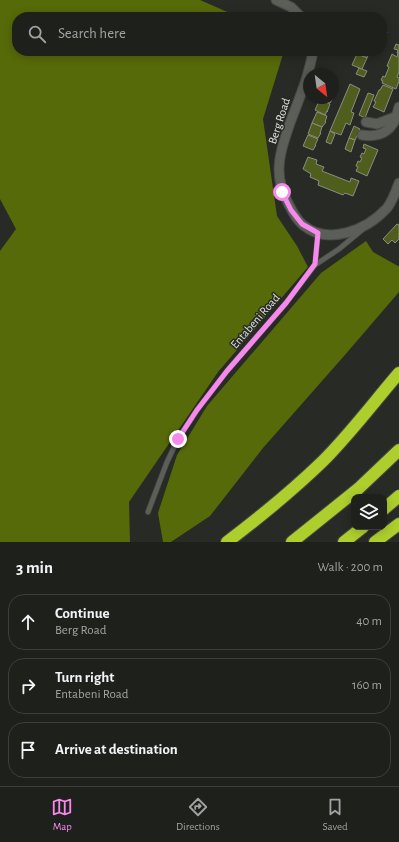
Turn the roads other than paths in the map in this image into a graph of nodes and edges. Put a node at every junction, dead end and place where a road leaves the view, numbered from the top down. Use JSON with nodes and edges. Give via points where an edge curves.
{"nodes":[{"id":1,"x":276,"y":0,"type":"edge"},
{"id":2,"x":296,"y":12,"type":"edge"},
{"id":3,"x":312,"y":56,"type":"edge"},
{"id":4,"x":399,"y":107,"type":"edge"},
{"id":5,"x":396,"y":117,"type":"junction"},
{"id":6,"x":366,"y":122,"type":"dead end"},
{"id":7,"x":362,"y":135,"type":"dead end"},
{"id":8,"x":399,"y":184,"type":"edge"},
{"id":9,"x":372,"y":221,"type":"junction"},
{"id":10,"x":318,"y":233,"type":"junction"},
{"id":11,"x":315,"y":264,"type":"junction"},
{"id":12,"x":399,"y":373,"type":"edge"},
{"id":13,"x":399,"y":450,"type":"edge"},
{"id":14,"x":399,"y":496,"type":"edge"},
{"id":15,"x":387,"y":506,"type":"edge"},
{"id":16,"x":148,"y":512,"type":"dead end"},
{"id":17,"x":399,"y":524,"type":"edge"},
{"id":18,"x":359,"y":530,"type":"edge"},
{"id":19,"x":227,"y":542,"type":"edge"},
{"id":20,"x":292,"y":542,"type":"edge"},
{"id":21,"x":344,"y":542,"type":"edge"},
{"id":22,"x":375,"y":542,"type":"edge"}],
"edges":[{"from":1,"to":2,"type":"street"},
{"from":3,"to":10,"type":"street","name":"Berg Road","via":[[282,146],[279,170],[282,192],[291,210],[302,224]]},
{"from":4,"to":5,"type":"street"},
{"from":5,"to":6,"type":"street","via":[[376,124]]},
{"from":5,"to":7,"type":"street","via":[[393,125],[385,132],[370,136]]},
{"from":8,"to":9,"type":"street","via":[[387,207]]},
{"from":9,"to":10,"type":"street","via":[[357,230],[338,235]]},
{"from":9,"to":11,"type":"lane","via":[[339,249]]},
{"from":10,"to":11,"type":"lane"},
{"from":11,"to":16,"type":"lane","name":"Entabeni Road","via":[[197,410],[166,462]]},
{"from":12,"to":19,"type":"highway","via":[[323,460],[254,522]]},
{"from":13,"to":20,"type":"highway","via":[[358,489]]},
{"from":14,"to":15,"type":"highway"},
{"from":17,"to":22,"type":"highway"},
{"from":18,"to":21,"type":"highway"}]}
